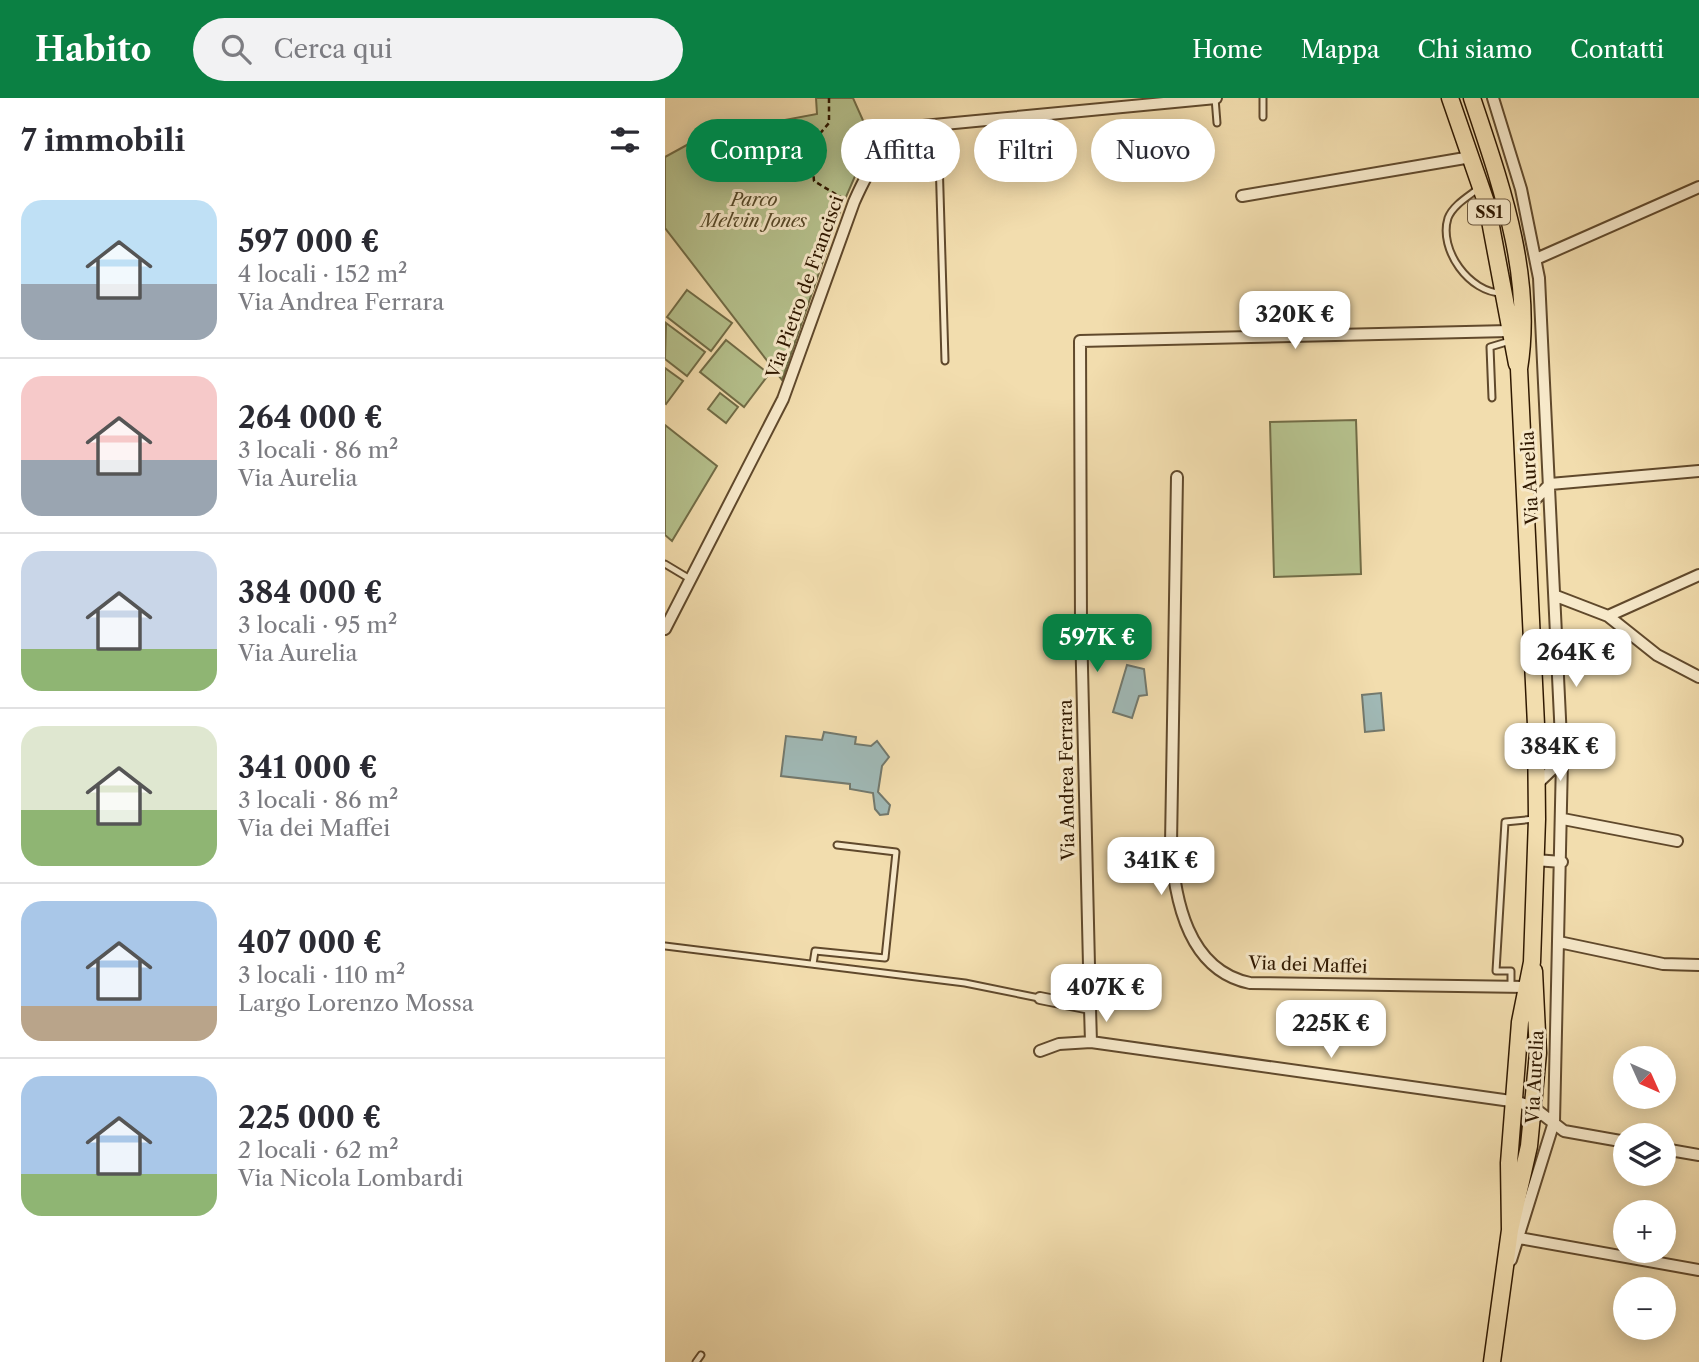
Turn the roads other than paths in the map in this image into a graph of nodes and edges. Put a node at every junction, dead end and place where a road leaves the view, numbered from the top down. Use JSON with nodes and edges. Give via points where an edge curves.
{"nodes":[{"id":1,"x":1215,"y":98,"type":"edge"},
{"id":2,"x":1263,"y":98,"type":"edge"},
{"id":3,"x":1450,"y":98,"type":"edge"},
{"id":4,"x":1472,"y":98,"type":"edge"},
{"id":5,"x":1493,"y":98,"type":"edge"},
{"id":6,"x":1263,"y":117,"type":"dead end"},
{"id":7,"x":960,"y":122,"type":"edge"},
{"id":8,"x":1217,"y":123,"type":"dead end"},
{"id":9,"x":1504,"y":131,"type":"junction"},
{"id":10,"x":1471,"y":157,"type":"junction"},
{"id":11,"x":1496,"y":168,"type":"junction"},
{"id":12,"x":863,"y":182,"type":"edge"},
{"id":13,"x":940,"y":182,"type":"edge"},
{"id":14,"x":1481,"y":186,"type":"junction"},
{"id":15,"x":1699,"y":187,"type":"edge"},
{"id":16,"x":1241,"y":196,"type":"dead end"},
{"id":17,"x":1535,"y":259,"type":"junction"},
{"id":18,"x":1505,"y":293,"type":"junction"},
{"id":19,"x":1510,"y":336,"type":"junction"},
{"id":20,"x":945,"y":361,"type":"dead end"},
{"id":21,"x":1519,"y":369,"type":"junction"},
{"id":22,"x":1492,"y":398,"type":"dead end"},
{"id":23,"x":1699,"y":471,"type":"edge"},
{"id":24,"x":1177,"y":477,"type":"dead end"},
{"id":25,"x":1550,"y":484,"type":"junction"},
{"id":26,"x":1526,"y":509,"type":"junction"},
{"id":27,"x":665,"y":564,"type":"edge"},
{"id":28,"x":1699,"y":575,"type":"edge"},
{"id":29,"x":690,"y":579,"type":"junction"},
{"id":30,"x":1556,"y":596,"type":"junction"},
{"id":31,"x":1608,"y":616,"type":"junction"},
{"id":32,"x":666,"y":623,"type":"edge"},
{"id":33,"x":1699,"y":677,"type":"edge"},
{"id":34,"x":1562,"y":760,"type":"junction"},
{"id":35,"x":1537,"y":785,"type":"junction"},
{"id":36,"x":1537,"y":818,"type":"junction"},
{"id":37,"x":1563,"y":820,"type":"junction"},
{"id":38,"x":1677,"y":841,"type":"dead end"},
{"id":39,"x":837,"y":845,"type":"dead end"},
{"id":40,"x":1535,"y":860,"type":"junction"},
{"id":41,"x":1562,"y":862,"type":"junction"},
{"id":42,"x":1559,"y":942,"type":"junction"},
{"id":43,"x":665,"y":946,"type":"edge"},
{"id":44,"x":1532,"y":962,"type":"junction"},
{"id":45,"x":814,"y":964,"type":"junction"},
{"id":46,"x":1699,"y":965,"type":"edge"},
{"id":47,"x":1519,"y":987,"type":"junction"},
{"id":48,"x":1040,"y":998,"type":"joint"},
{"id":49,"x":1090,"y":1008,"type":"junction"},
{"id":50,"x":1091,"y":1042,"type":"junction"},
{"id":51,"x":1040,"y":1051,"type":"dead end"},
{"id":52,"x":1513,"y":1101,"type":"junction"},
{"id":53,"x":1533,"y":1107,"type":"junction"},
{"id":54,"x":1554,"y":1122,"type":"junction"},
{"id":55,"x":1613,"y":1140,"type":"edge"},
{"id":56,"x":1676,"y":1151,"type":"edge"},
{"id":57,"x":1699,"y":1154,"type":"edge"},
{"id":58,"x":1514,"y":1234,"type":"junction"},
{"id":59,"x":1699,"y":1270,"type":"edge"},
{"id":60,"x":701,"y":1354,"type":"dead end"},
{"id":61,"x":1495,"y":1361,"type":"edge"},
{"id":62,"x":696,"y":1362,"type":"edge"}],
"edges":[{"from":1,"to":7,"type":"street","name":"Via Pietro de Francisci"},
{"from":1,"to":8,"type":"lane"},
{"from":2,"to":6,"type":"lane"},
{"from":3,"to":10,"type":"main road","name":"Via Aurelia","number":"SS1"},
{"from":4,"to":11,"type":"main road","name":"Via Aurelia","number":"SS1"},
{"from":5,"to":9,"type":"street","name":"Via Aurelia"},
{"from":9,"to":11,"type":"street"},
{"from":9,"to":17,"type":"street","name":"Via Aurelia"},
{"from":10,"to":14,"type":"main road","name":"Via Aurelia","number":"SS1"},
{"from":10,"to":16,"type":"street"},
{"from":11,"to":21,"type":"main road","name":"Via Aurelia","number":"SS1","via":[[1521,278],[1524,324]]},
{"from":12,"to":29,"type":"street","name":"Via Pietro de Francisci","via":[[783,399]]},
{"from":13,"to":20,"type":"lane"},
{"from":14,"to":18,"type":"main road","name":"Via Aurelia","number":"SS1"},
{"from":14,"to":18,"type":"lane","via":[[1453,210],[1447,227],[1449,243],[1469,280],[1487,292]]},
{"from":15,"to":17,"type":"street"},
{"from":17,"to":25,"type":"street","name":"Via Aurelia"},
{"from":18,"to":19,"type":"main road","name":"Via Aurelia","number":"SS1"},
{"from":19,"to":21,"type":"main road","name":"Via Aurelia","number":"SS1"},
{"from":19,"to":22,"type":"lane","via":[[1490,347]]},
{"from":19,"to":49,"type":"street","name":"Via Andrea Ferrara","via":[[1080,341],[1080,625]]},
{"from":21,"to":26,"type":"main road","name":"Via Aurelia"},
{"from":23,"to":25,"type":"street"},
{"from":24,"to":47,"type":"street","name":"Via dei Maffei","via":[[1171,844],[1178,901],[1198,948],[1219,971],[1250,983]]},
{"from":25,"to":26,"type":"street"},
{"from":25,"to":30,"type":"street","name":"Via Aurelia"},
{"from":26,"to":35,"type":"main road","name":"Via Aurelia"},
{"from":27,"to":29,"type":"lane"},
{"from":28,"to":31,"type":"street"},
{"from":29,"to":32,"type":"street","name":"Via Pietro de Francisci"},
{"from":30,"to":31,"type":"street"},
{"from":30,"to":34,"type":"street","name":"Via Aurelia"},
{"from":31,"to":33,"type":"street","via":[[1657,656]]},
{"from":34,"to":35,"type":"street"},
{"from":34,"to":37,"type":"street","name":"Via Aurelia"},
{"from":35,"to":36,"type":"main road","name":"Via Aurelia"},
{"from":36,"to":40,"type":"main road","name":"Via Aurelia"},
{"from":36,"to":47,"type":"lane","via":[[1505,822],[1496,971],[1511,971]]},
{"from":37,"to":38,"type":"street"},
{"from":37,"to":41,"type":"street","name":"Via Aurelia"},
{"from":39,"to":45,"type":"lane","via":[[896,852],[885,958],[815,951]]},
{"from":40,"to":41,"type":"street"},
{"from":40,"to":44,"type":"main road","name":"Via Aurelia"},
{"from":41,"to":42,"type":"street","name":"Via Aurelia"},
{"from":42,"to":46,"type":"street","via":[[1663,964]]},
{"from":42,"to":54,"type":"street","name":"Via Aurelia"},
{"from":43,"to":45,"type":"lane"},
{"from":44,"to":47,"type":"main road","name":"Via Aurelia"},
{"from":44,"to":53,"type":"main road","name":"Via Aurelia","via":[[1538,1024]]},
{"from":45,"to":48,"type":"lane","via":[[965,983]]},
{"from":47,"to":52,"type":"main road","name":"Via Aurelia"},
{"from":48,"to":49,"type":"street"},
{"from":49,"to":50,"type":"street","name":"Via Andrea Ferrara"},
{"from":50,"to":51,"type":"street","via":[[1059,1044]]},
{"from":50,"to":52,"type":"street"},
{"from":52,"to":53,"type":"street"},
{"from":52,"to":58,"type":"main road","name":"Via Aurelia","via":[[1509,1163]]},
{"from":53,"to":54,"type":"street"},
{"from":53,"to":58,"type":"main road","name":"Via Aurelia"},
{"from":54,"to":55,"type":"street","via":[[1568,1132]]},
{"from":54,"to":58,"type":"street","name":"Via Aurelia"},
{"from":56,"to":57,"type":"street"},
{"from":58,"to":59,"type":"street"},
{"from":58,"to":61,"type":"main road","name":"Via Aurelia","via":[[1502,1286]]},
{"from":60,"to":62,"type":"lane"}]}
